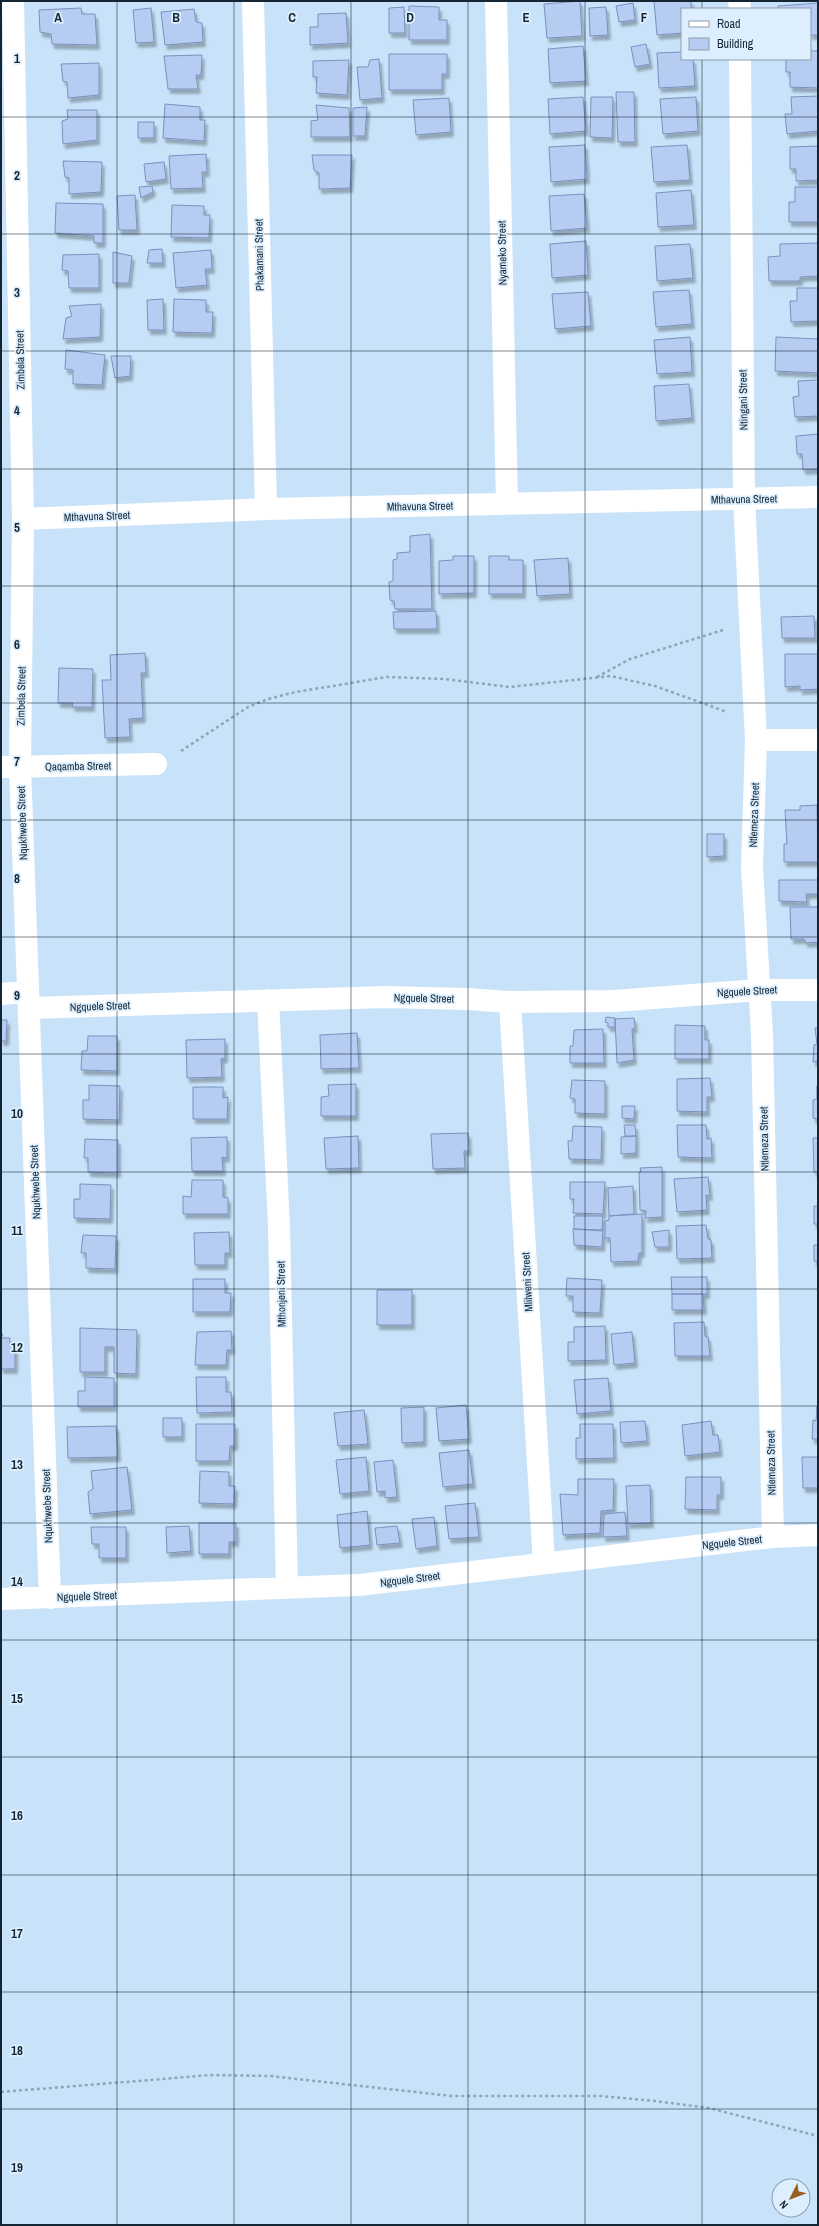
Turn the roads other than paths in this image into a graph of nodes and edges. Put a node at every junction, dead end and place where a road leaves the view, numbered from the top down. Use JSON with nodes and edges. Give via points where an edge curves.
{"nodes":[{"id":1,"x":14,"y":1,"type":"edge"},
{"id":2,"x":253,"y":1,"type":"edge"},
{"id":3,"x":496,"y":1,"type":"edge"},
{"id":4,"x":740,"y":60,"type":"edge"},
{"id":5,"x":818,"y":497,"type":"edge"},
{"id":6,"x":744,"y":498,"type":"junction"},
{"id":7,"x":507,"y":504,"type":"junction"},
{"id":8,"x":266,"y":509,"type":"junction"},
{"id":9,"x":23,"y":519,"type":"junction"},
{"id":10,"x":756,"y":731,"type":"junction"},
{"id":11,"x":818,"y":740,"type":"edge"},
{"id":12,"x":156,"y":764,"type":"road end"},
{"id":13,"x":10,"y":767,"type":"edge"},
{"id":14,"x":759,"y":990,"type":"junction"},
{"id":15,"x":818,"y":990,"type":"edge"},
{"id":16,"x":1,"y":994,"type":"edge"},
{"id":17,"x":29,"y":1000,"type":"junction"},
{"id":18,"x":268,"y":1000,"type":"junction"},
{"id":19,"x":510,"y":1002,"type":"junction"},
{"id":20,"x":818,"y":1535,"type":"edge"},
{"id":21,"x":773,"y":1537,"type":"junction"},
{"id":22,"x":544,"y":1563,"type":"junction"},
{"id":23,"x":287,"y":1588,"type":"junction"},
{"id":24,"x":1,"y":1598,"type":"edge"},
{"id":25,"x":50,"y":1598,"type":"junction"}],
"edges":[{"from":1,"to":9,"type":"street","name":"Zimbela Street"},
{"from":2,"to":8,"type":"street","name":"Phakamani Street"},
{"from":3,"to":7,"type":"street","name":"Nyameko Street"},
{"from":4,"to":6,"type":"street","name":"Ntingani Street"},
{"from":5,"to":6,"type":"street","name":"Mthavuna Street"},
{"from":6,"to":7,"type":"street","name":"Mthavuna Street"},
{"from":6,"to":10,"type":"street","name":"Ntingani Street"},
{"from":7,"to":8,"type":"street","name":"Mthavuna Street"},
{"from":8,"to":9,"type":"street","name":"Mthavuna Street"},
{"from":9,"to":13,"type":"street","name":"Zimbela Street"},
{"from":10,"to":11,"type":"street"},
{"from":10,"to":14,"type":"street","name":"Ntlemeza Street","via":[[752,867]]},
{"from":12,"to":13,"type":"street","name":"Qaqamba Street"},
{"from":13,"to":17,"type":"street","name":"Nqukhwebe Street"},
{"from":14,"to":15,"type":"street","name":"Ngquele Street"},
{"from":14,"to":19,"type":"street","name":"Ngquele Street","via":[[614,1001]]},
{"from":14,"to":21,"type":"street","name":"Ntlemeza Street"},
{"from":16,"to":17,"type":"street","name":"Ngquele Street"},
{"from":17,"to":18,"type":"street","name":"Ngquele Street"},
{"from":17,"to":25,"type":"street","name":"Nqukhwebe Street"},
{"from":18,"to":19,"type":"street","name":"Ngquele Street","via":[[387,997],[466,998]]},
{"from":18,"to":23,"type":"street","name":"Mthonjeni Street","via":[[280,1226]]},
{"from":19,"to":22,"type":"street","name":"Mlilweni Street"},
{"from":20,"to":21,"type":"street","name":"Ngquele Street"},
{"from":21,"to":22,"type":"street","name":"Ngquele Street"},
{"from":22,"to":23,"type":"street","name":"Ngquele Street","via":[[359,1585]]},
{"from":23,"to":25,"type":"street","name":"Ngquele Street"},
{"from":24,"to":25,"type":"street","name":"Ngquele Street"}]}
